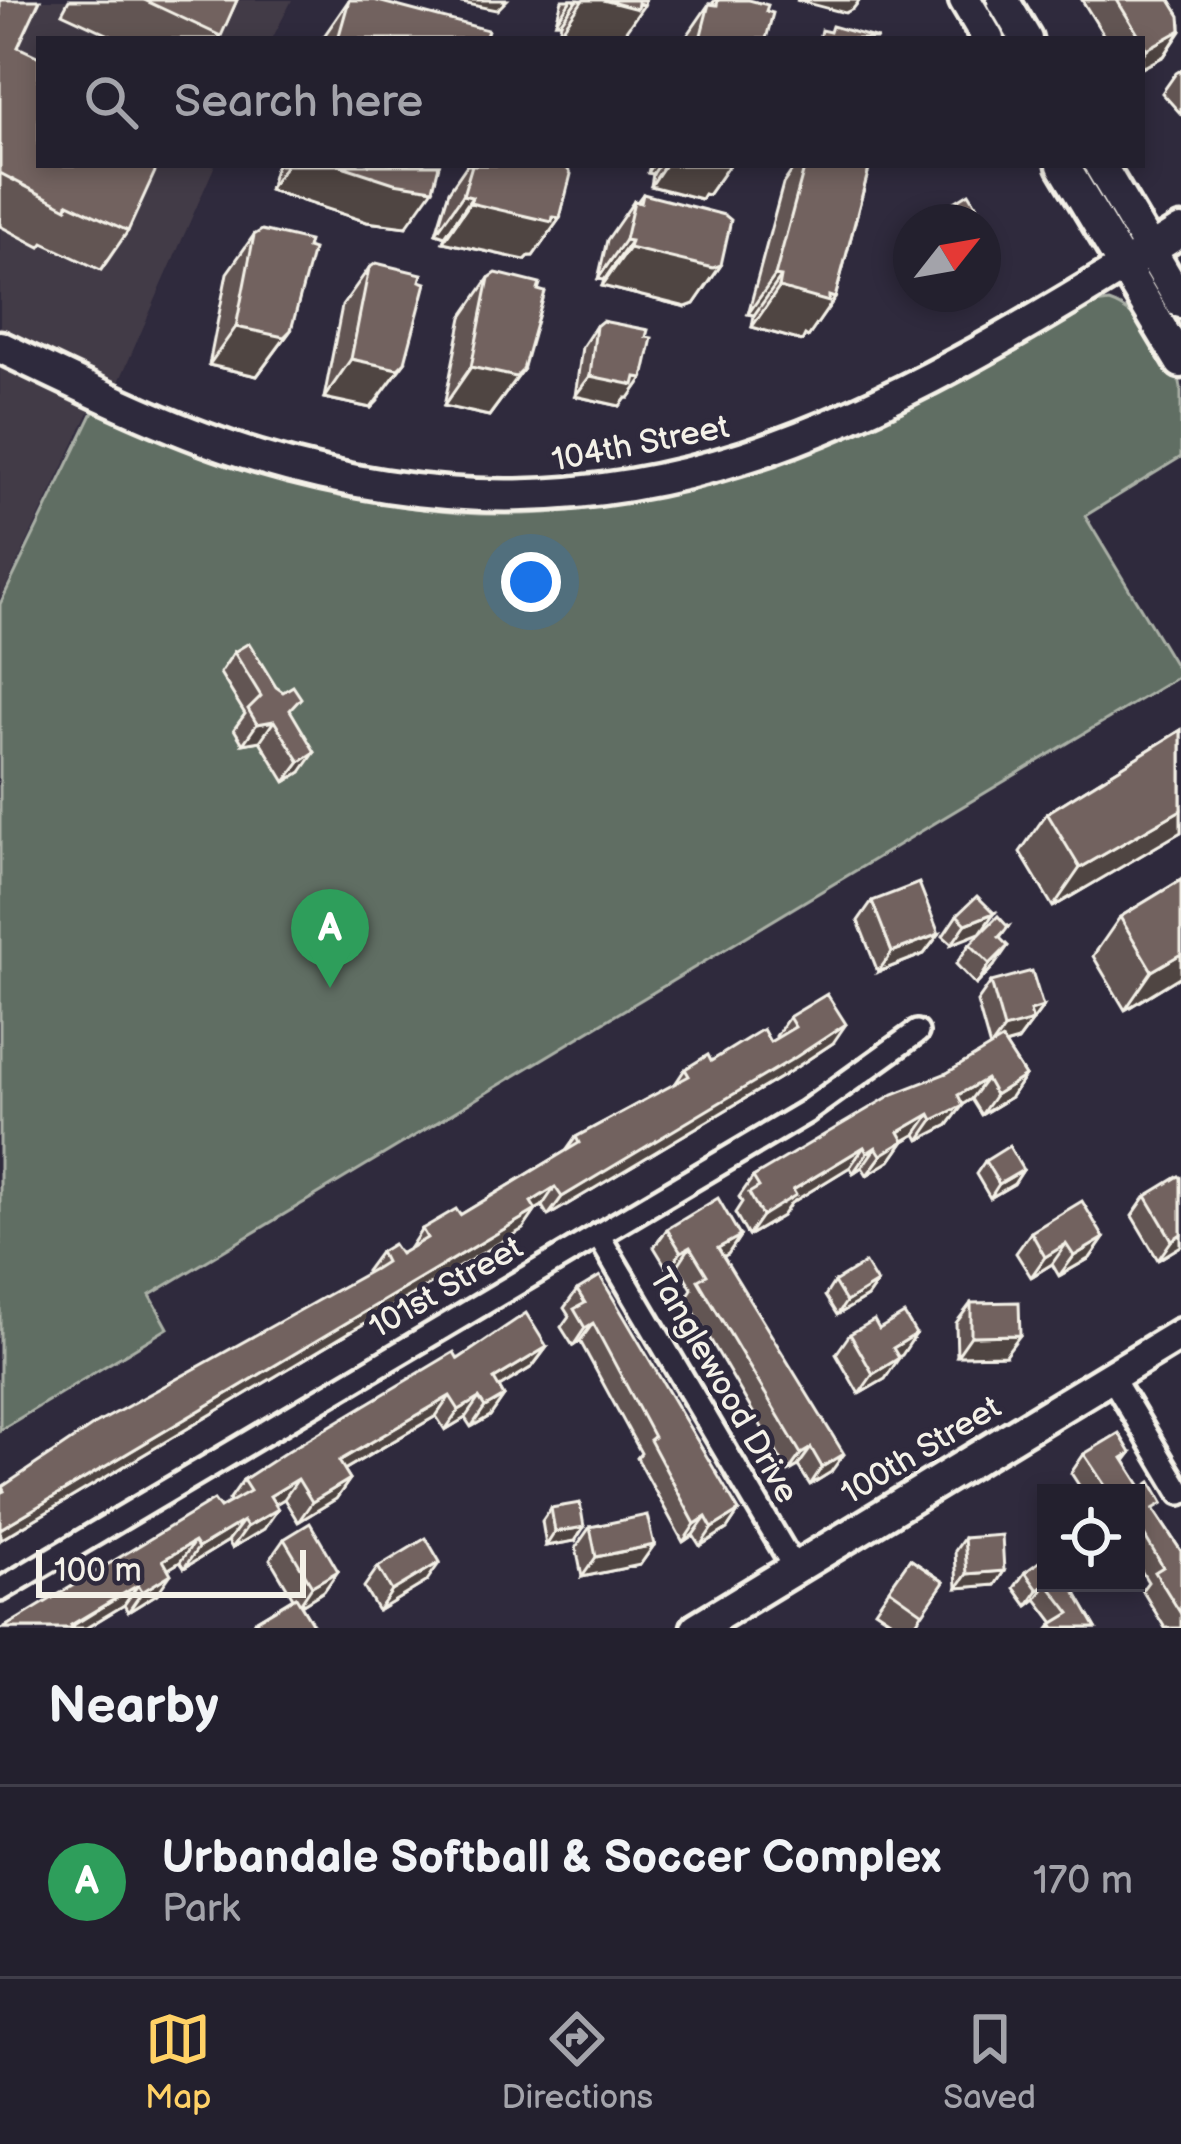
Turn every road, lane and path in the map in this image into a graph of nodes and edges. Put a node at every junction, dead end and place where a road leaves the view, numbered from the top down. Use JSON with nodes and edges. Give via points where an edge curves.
{"nodes":[{"id":1,"x":965,"y":0,"type":"edge"},
{"id":2,"x":1003,"y":0,"type":"edge"},
{"id":3,"x":986,"y":36,"type":"edge"},
{"id":4,"x":1024,"y":36,"type":"edge"},
{"id":5,"x":1065,"y":168,"type":"edge"},
{"id":6,"x":1102,"y":168,"type":"edge"},
{"id":7,"x":1181,"y":231,"type":"edge"},
{"id":8,"x":1150,"y":250,"type":"junction"},
{"id":9,"x":1123,"y":266,"type":"junction"},
{"id":10,"x":1181,"y":302,"type":"edge"},
{"id":11,"x":0,"y":347,"type":"edge"},
{"id":12,"x":1181,"y":362,"type":"edge"},
{"id":13,"x":917,"y":1032,"type":"dead end"},
{"id":14,"x":598,"y":1234,"type":"junction"},
{"id":15,"x":1181,"y":1334,"type":"edge"},
{"id":16,"x":1112,"y":1376,"type":"junction"},
{"id":17,"x":1181,"y":1492,"type":"edge"},
{"id":18,"x":795,"y":1569,"type":"junction"},
{"id":19,"x":0,"y":1590,"type":"edge"},
{"id":20,"x":697,"y":1628,"type":"edge"}],
"edges":[{"from":1,"to":3,"type":"street"},
{"from":2,"to":4,"type":"street"},
{"from":5,"to":9,"type":"street"},
{"from":6,"to":8,"type":"street"},
{"from":7,"to":8,"type":"street","name":"104th Street"},
{"from":8,"to":9,"type":"street","name":"104th Street"},
{"from":8,"to":10,"type":"street"},
{"from":9,"to":11,"type":"street","name":"104th Street","via":[[826,428],[660,482],[549,498],[428,493],[303,470],[198,436]]},
{"from":9,"to":12,"type":"street"},
{"from":13,"to":14,"type":"street","name":"101st Street","via":[[806,1112]]},
{"from":14,"to":18,"type":"street","name":"Tanglewood Drive"},
{"from":14,"to":19,"type":"street","name":"101st Street"},
{"from":15,"to":16,"type":"street","name":"100th Street"},
{"from":16,"to":17,"type":"street"},
{"from":16,"to":18,"type":"street","name":"100th Street"},
{"from":18,"to":20,"type":"street","name":"100th Street"}]}
